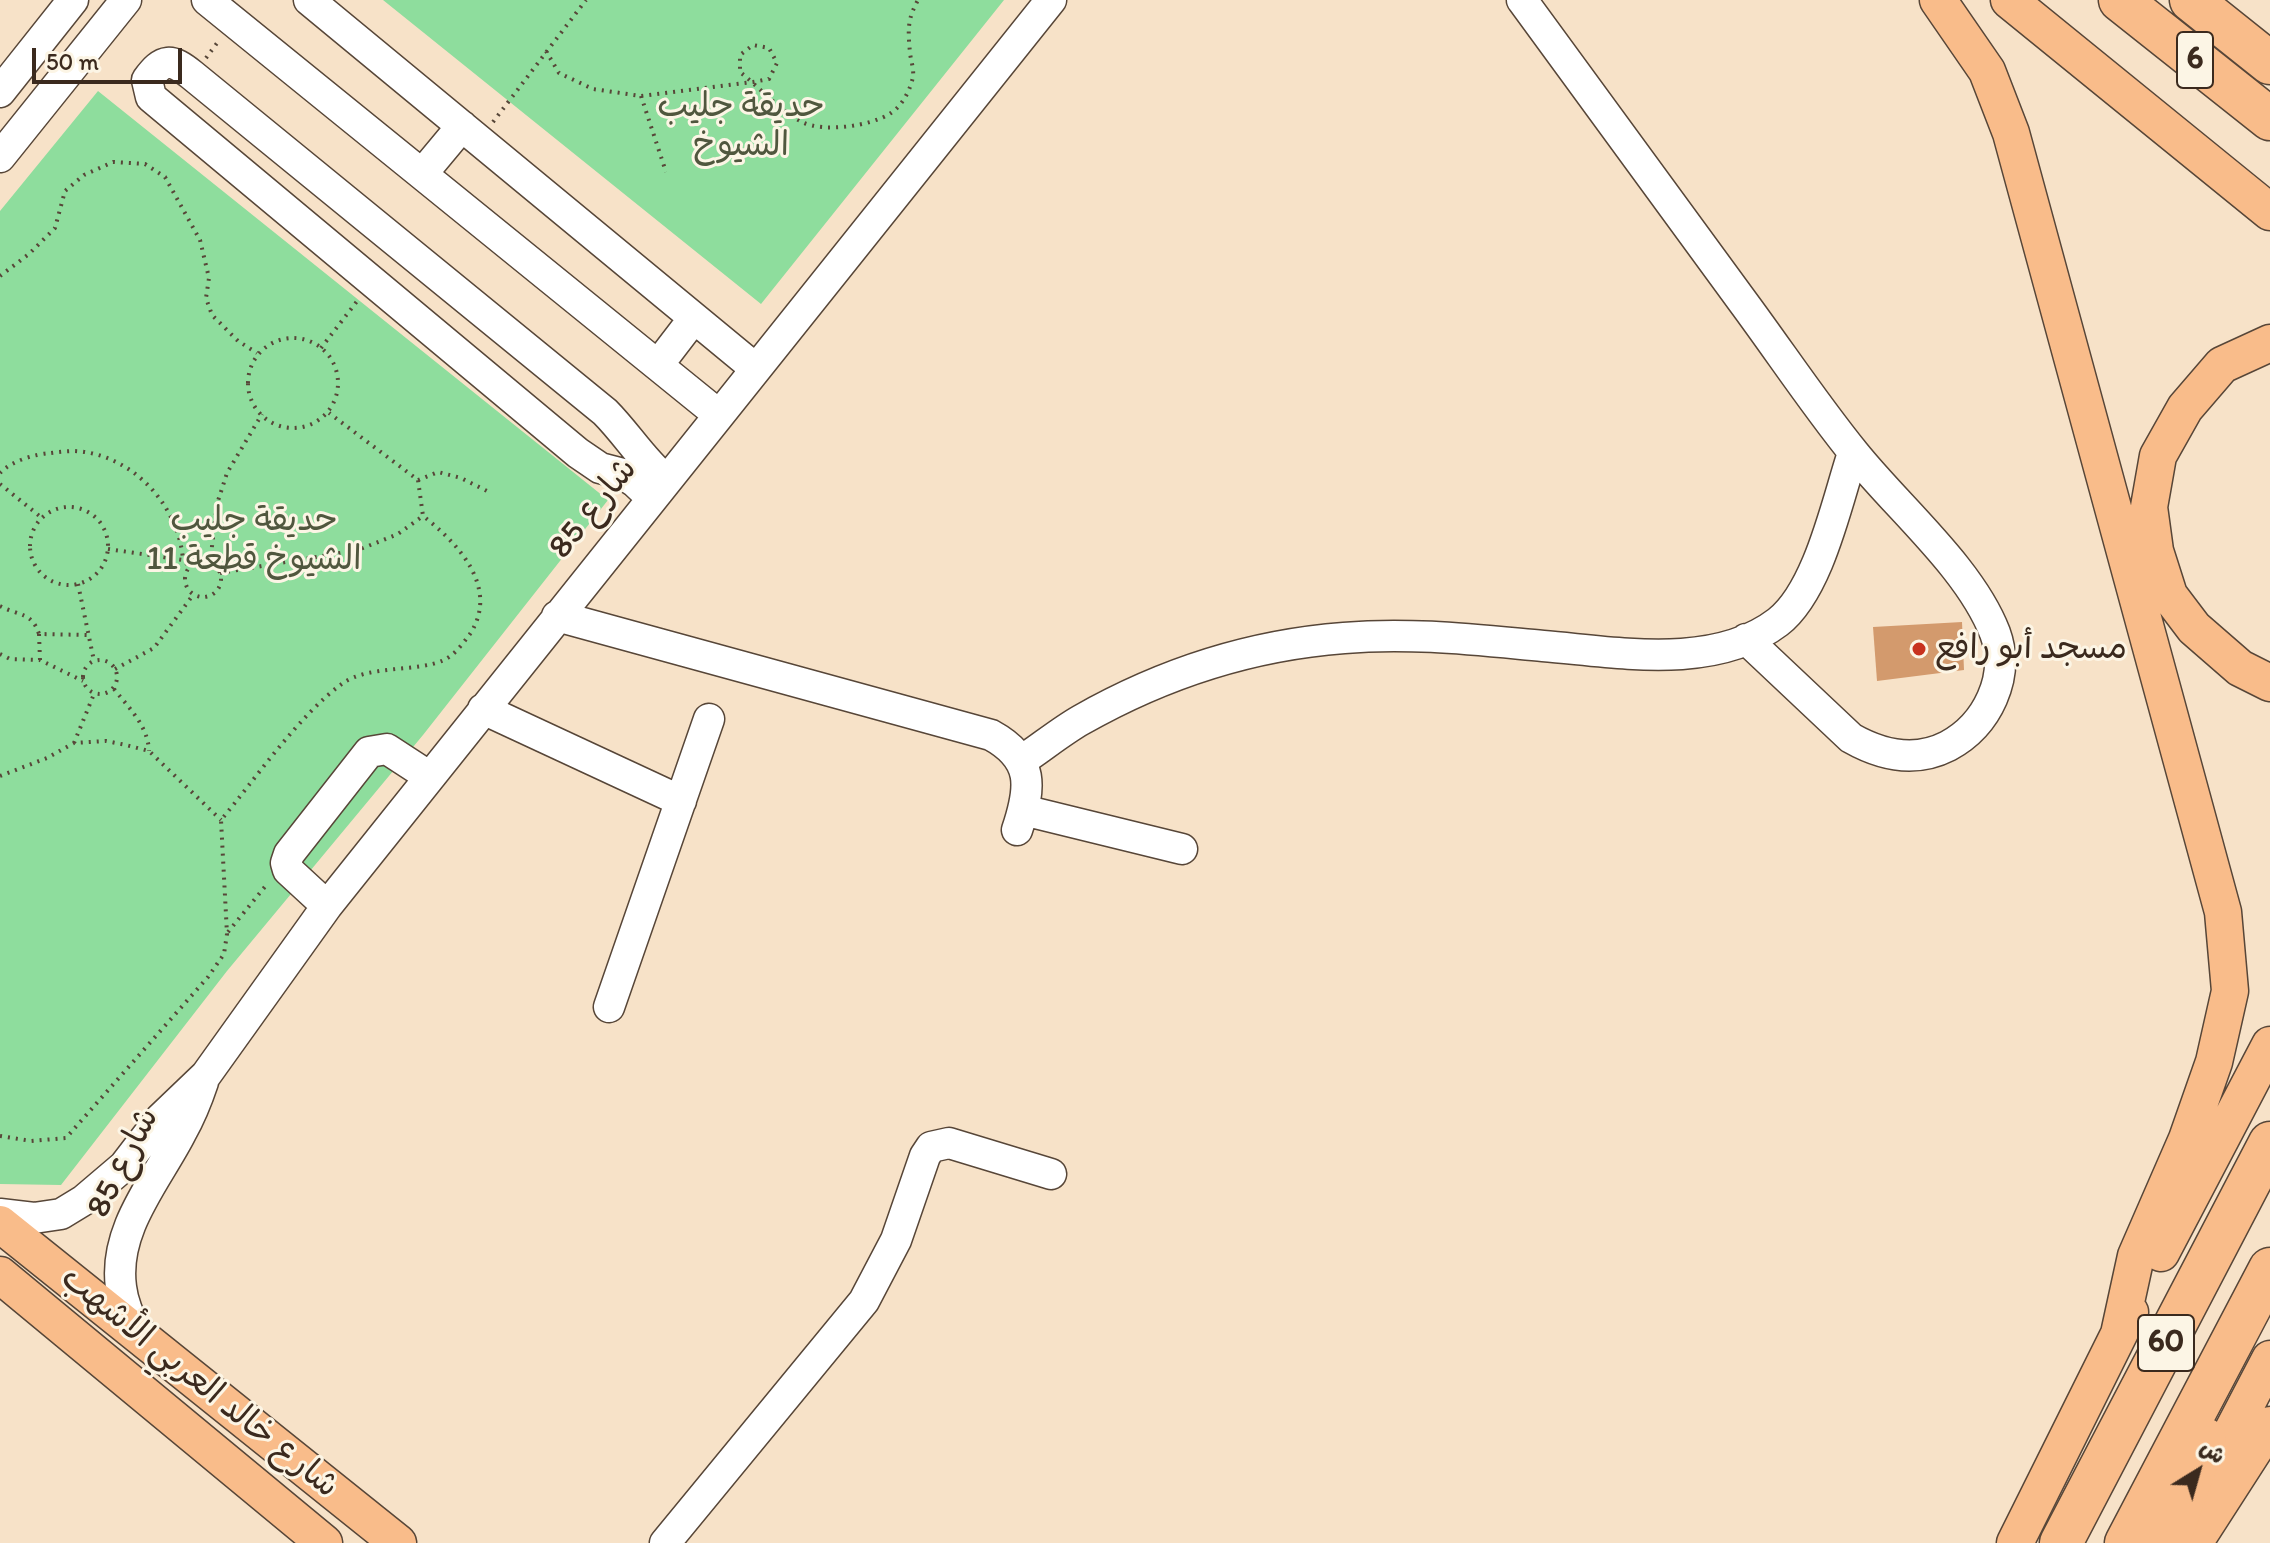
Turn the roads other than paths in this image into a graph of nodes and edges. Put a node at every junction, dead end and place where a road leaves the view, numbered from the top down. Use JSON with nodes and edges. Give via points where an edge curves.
{"nodes":[{"id":1,"x":73,"y":0,"type":"edge"},
{"id":2,"x":126,"y":0,"type":"edge"},
{"id":3,"x":207,"y":0,"type":"edge"},
{"id":4,"x":309,"y":0,"type":"edge"},
{"id":5,"x":1051,"y":0,"type":"edge"},
{"id":6,"x":1522,"y":0,"type":"edge"},
{"id":7,"x":1938,"y":0,"type":"edge"},
{"id":8,"x":2009,"y":0,"type":"edge"},
{"id":9,"x":2120,"y":0,"type":"edge"},
{"id":10,"x":2191,"y":0,"type":"edge"},
{"id":11,"x":30,"y":55,"type":"junction"},
{"id":12,"x":2270,"y":63,"type":"edge"},
{"id":13,"x":0,"y":65,"type":"edge"},
{"id":14,"x":0,"y":92,"type":"edge"},
{"id":15,"x":2270,"y":119,"type":"edge"},
{"id":16,"x":462,"y":126,"type":"junction"},
{"id":17,"x":0,"y":157,"type":"edge"},
{"id":18,"x":422,"y":174,"type":"junction"},
{"id":19,"x":2270,"y":212,"type":"edge"},
{"id":20,"x":384,"y":231,"type":"junction"},
{"id":21,"x":416,"y":258,"type":"junction"},
{"id":22,"x":356,"y":269,"type":"junction"},
{"id":23,"x":384,"y":292,"type":"junction"},
{"id":24,"x":694,"y":318,"type":"junction"},
{"id":25,"x":2270,"y":343,"type":"edge"},
{"id":26,"x":658,"y":365,"type":"junction"},
{"id":27,"x":756,"y":369,"type":"junction"},
{"id":28,"x":719,"y":415,"type":"junction"},
{"id":29,"x":629,"y":440,"type":"junction"},
{"id":30,"x":1853,"y":453,"type":"junction"},
{"id":31,"x":606,"y":470,"type":"junction"},
{"id":32,"x":659,"y":489,"type":"junction"},
{"id":33,"x":557,"y":616,"type":"junction"},
{"id":34,"x":1746,"y":639,"type":"junction"},
{"id":35,"x":2270,"y":683,"type":"edge"},
{"id":36,"x":483,"y":709,"type":"junction"},
{"id":37,"x":709,"y":719,"type":"dead end"},
{"id":38,"x":1021,"y":761,"type":"junction"},
{"id":39,"x":430,"y":777,"type":"junction"},
{"id":40,"x":681,"y":801,"type":"junction"},
{"id":41,"x":1182,"y":849,"type":"dead end"},
{"id":42,"x":327,"y":906,"type":"junction"},
{"id":43,"x":609,"y":1007,"type":"dead end"},
{"id":44,"x":2270,"y":1045,"type":"edge"},
{"id":45,"x":206,"y":1075,"type":"junction"},
{"id":46,"x":2270,"y":1143,"type":"edge"},
{"id":47,"x":1051,"y":1174,"type":"dead end"},
{"id":48,"x":0,"y":1214,"type":"edge"},
{"id":49,"x":0,"y":1224,"type":"edge"},
{"id":50,"x":0,"y":1275,"type":"edge"},
{"id":51,"x":2263,"y":1282,"type":"edge"},
{"id":52,"x":137,"y":1333,"type":"junction"},
{"id":53,"x":2119,"y":1334,"type":"junction"},
{"id":54,"x":2270,"y":1359,"type":"edge"},
{"id":55,"x":2270,"y":1425,"type":"edge"},
{"id":56,"x":314,"y":1534,"type":"edge"},
{"id":57,"x":335,"y":1543,"type":"edge"},
{"id":58,"x":398,"y":1543,"type":"edge"},
{"id":59,"x":665,"y":1543,"type":"edge"},
{"id":60,"x":2015,"y":1543,"type":"edge"},
{"id":61,"x":2061,"y":1543,"type":"edge"},
{"id":62,"x":2126,"y":1543,"type":"edge"},
{"id":63,"x":2170,"y":1543,"type":"edge"},
{"id":64,"x":2194,"y":1543,"type":"edge"}],
"edges":[{"from":1,"to":11,"type":"street"},
{"from":2,"to":17,"type":"street"},
{"from":3,"to":18,"type":"street"},
{"from":4,"to":16,"type":"street"},
{"from":5,"to":27,"type":"street","name":"شارع 85"},
{"from":6,"to":30,"type":"street"},
{"from":7,"to":53,"type":"main road","via":[[1987,71],[2011,133],[2223,912],[2230,991],[2214,1062],[2136,1256]]},
{"from":8,"to":19,"type":"main road"},
{"from":9,"to":15,"type":"highway","number":"6"},
{"from":10,"to":12,"type":"highway","number":"6"},
{"from":11,"to":13,"type":"street"},
{"from":11,"to":14,"type":"street"},
{"from":16,"to":18,"type":"street"},
{"from":16,"to":24,"type":"street"},
{"from":18,"to":26,"type":"street"},
{"from":20,"to":21,"type":"street"},
{"from":20,"to":22,"type":"street","via":[[370,261]]},
{"from":20,"to":22,"type":"street","via":[[179,64],[157,65],[147,80],[151,97]]},
{"from":21,"to":23,"type":"street","via":[[392,273]]},
{"from":21,"to":29,"type":"street","via":[[605,412]]},
{"from":22,"to":23,"type":"street"},
{"from":23,"to":31,"type":"street","via":[[578,453]]},
{"from":24,"to":26,"type":"street"},
{"from":24,"to":27,"type":"street"},
{"from":25,"to":35,"type":"main road","via":[[2222,365],[2185,408],[2158,456],[2149,507],[2169,595],[2194,628],[2240,668]]},
{"from":26,"to":28,"type":"street"},
{"from":27,"to":28,"type":"street","name":"شارع 85"},
{"from":28,"to":32,"type":"street","name":"شارع 85"},
{"from":29,"to":31,"type":"street"},
{"from":29,"to":32,"type":"street"},
{"from":30,"to":34,"type":"street","via":[[1804,593],[1779,621]]},
{"from":30,"to":34,"type":"street","via":[[1983,608],[1996,635],[1999,658],[1990,704],[1961,739],[1940,750],[1894,755],[1871,749],[1851,738]]},
{"from":31,"to":32,"type":"street"},
{"from":32,"to":33,"type":"street","name":"شارع 85"},
{"from":33,"to":36,"type":"street","name":"شارع 85"},
{"from":33,"to":38,"type":"street","via":[[991,735]]},
{"from":34,"to":38,"type":"street","via":[[1703,652],[1659,655],[1415,635],[1273,647],[1204,664],[1139,689]]},
{"from":36,"to":39,"type":"street","name":"شارع 85"},
{"from":36,"to":40,"type":"street"},
{"from":37,"to":40,"type":"street"},
{"from":38,"to":41,"type":"street","via":[[1028,791],[1020,820]]},
{"from":39,"to":42,"type":"street","name":"شارع 85"},
{"from":39,"to":42,"type":"street","via":[[387,749],[369,752],[286,863]]},
{"from":40,"to":43,"type":"street"},
{"from":42,"to":45,"type":"street","name":"شارع 85"},
{"from":44,"to":53,"type":"main road"},
{"from":45,"to":48,"type":"street","name":"شارع 85","via":[[160,1119],[124,1166],[84,1200],[61,1214]]},
{"from":45,"to":52,"type":"street","name":"شارع 85","via":[[181,1134],[138,1208],[121,1258],[123,1297]]},
{"from":46,"to":61,"type":"highway","number":"60"},
{"from":47,"to":59,"type":"street","via":[[949,1143],[931,1147],[896,1240],[864,1301]]},
{"from":49,"to":52,"type":"main road","name":"شارع خالد العربي الأشهب"},
{"from":50,"to":56,"type":"main road","name":"شارع خالد العربي الأشهب"},
{"from":51,"to":62,"type":"highway","number":"60"},
{"from":51,"to":63,"type":"highway"},
{"from":52,"to":58,"type":"main road","name":"شارع خالد العربي الأشهب"},
{"from":53,"to":60,"type":"main road"},
{"from":54,"to":63,"type":"main road"},
{"from":55,"to":64,"type":"main road"},
{"from":56,"to":57,"type":"main road","name":"شارع خالد العربي الأشهب"}]}
